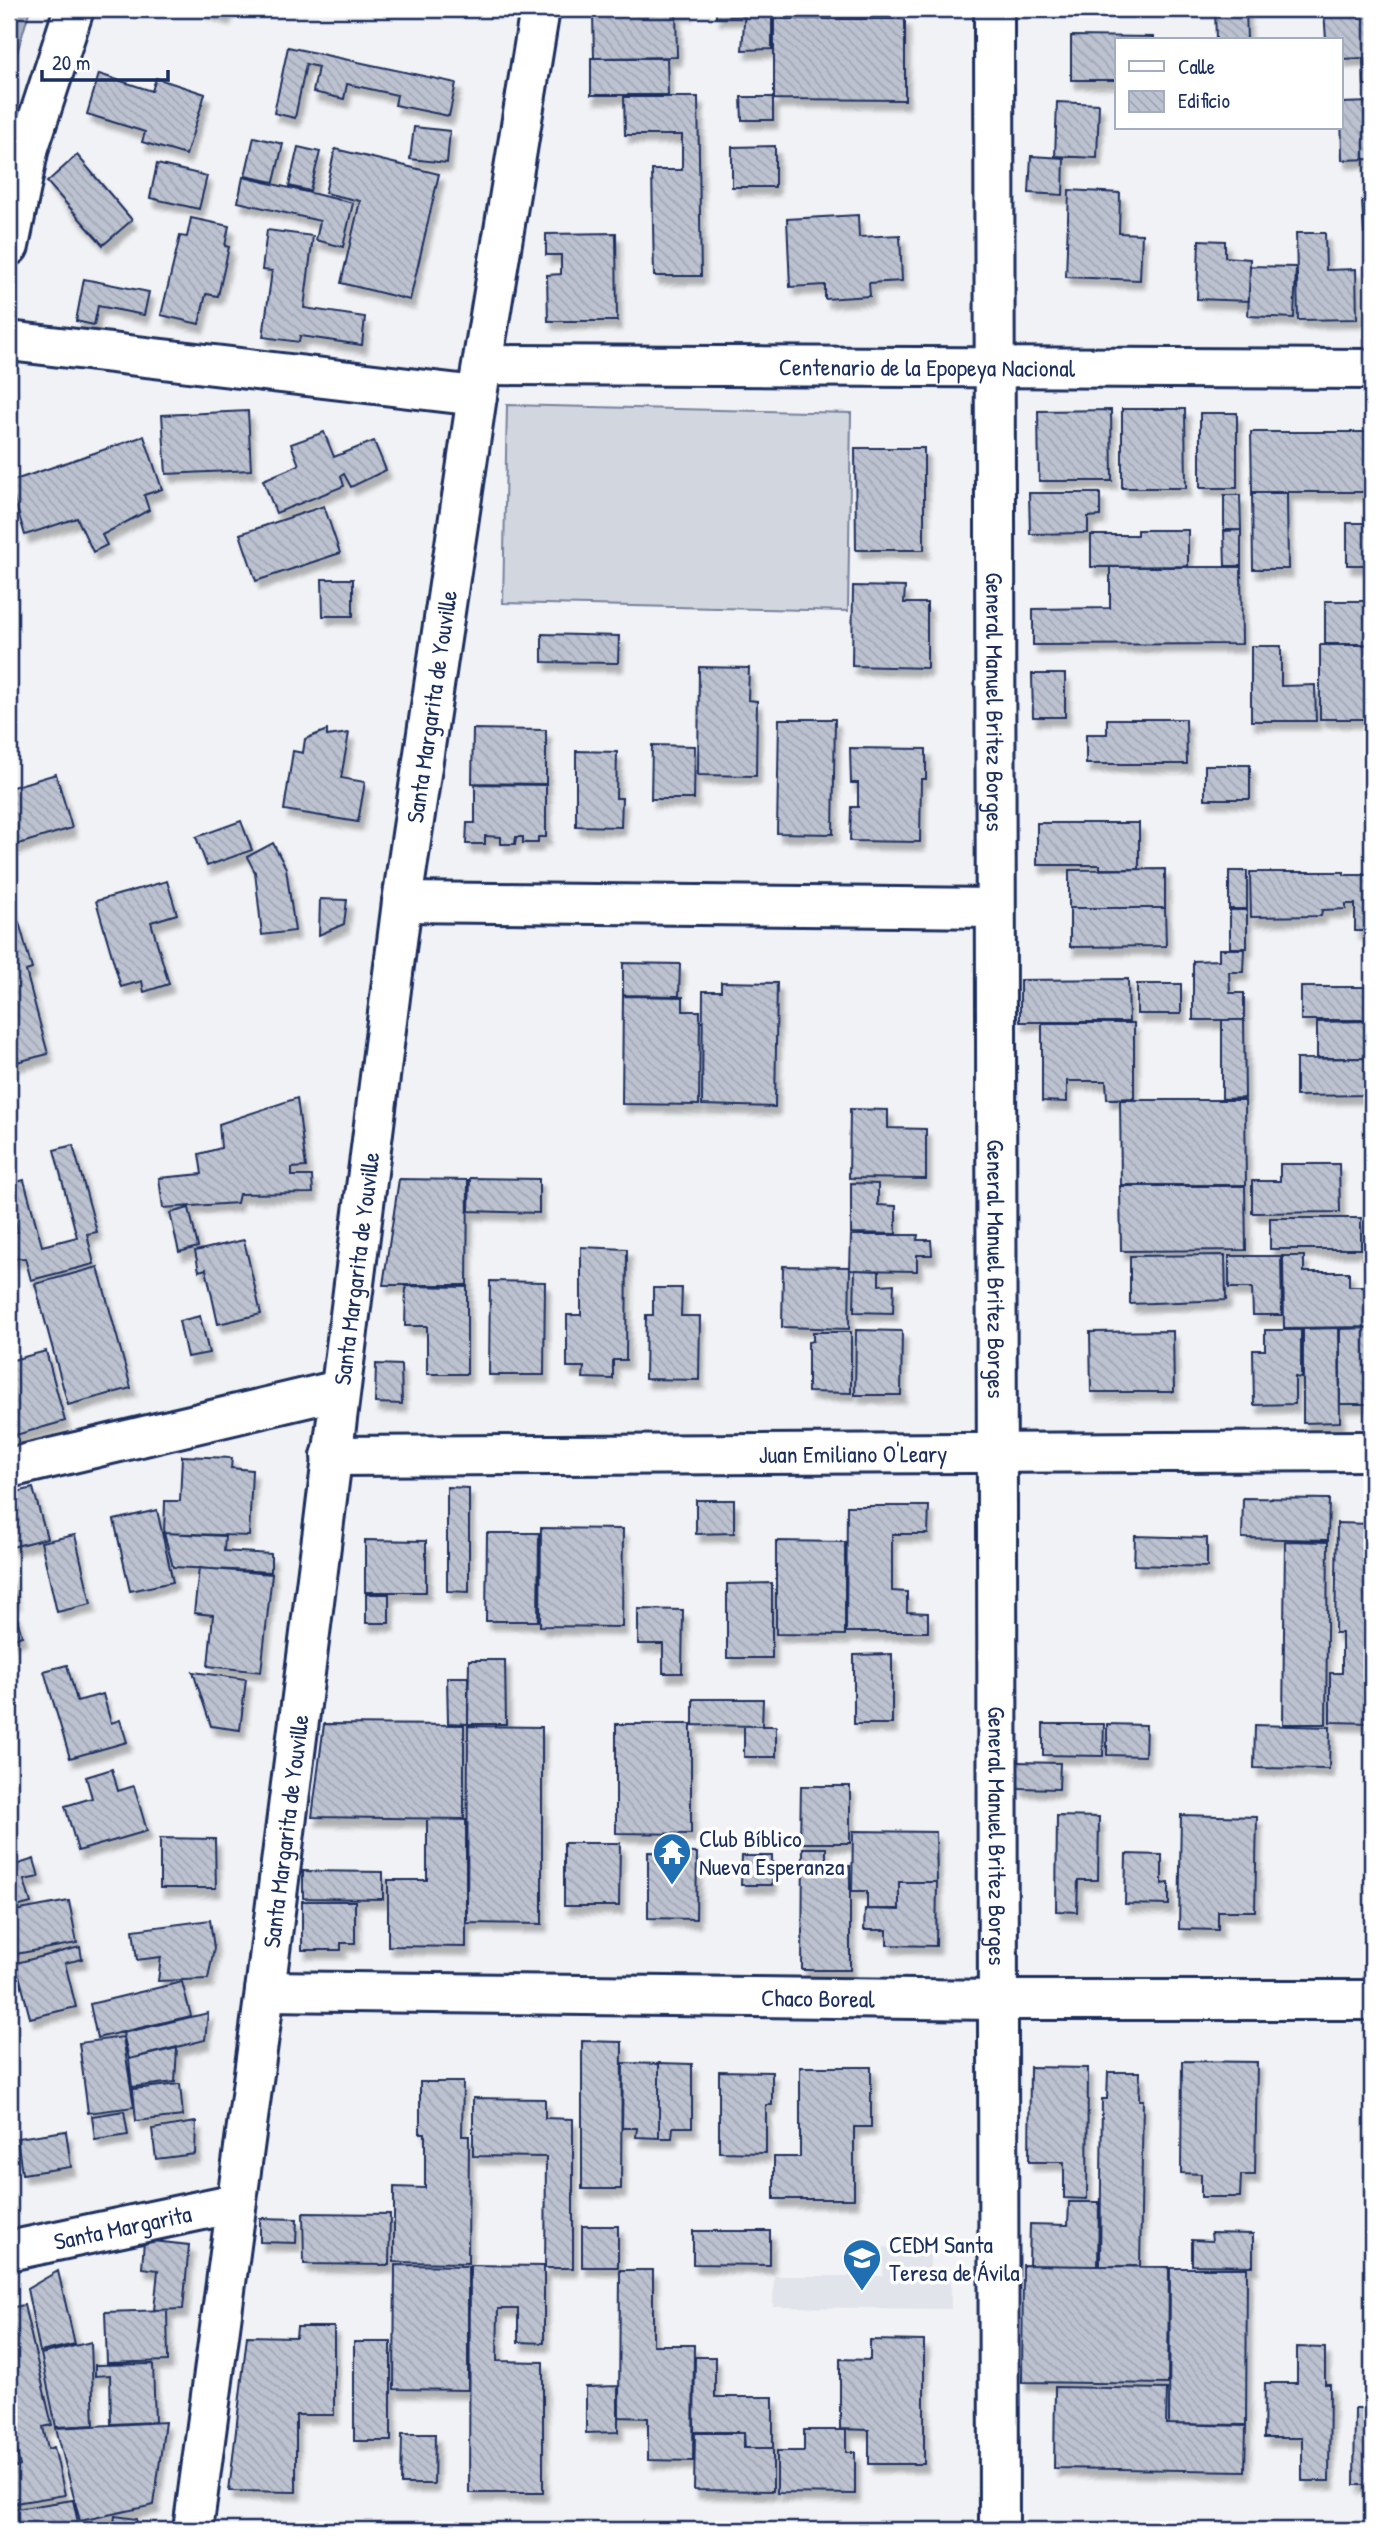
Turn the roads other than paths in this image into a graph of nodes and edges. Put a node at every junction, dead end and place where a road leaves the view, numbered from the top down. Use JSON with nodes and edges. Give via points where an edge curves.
{"nodes":[{"id":1,"x":74,"y":9,"type":"edge"},
{"id":2,"x":540,"y":9,"type":"edge"},
{"id":3,"x":994,"y":9,"type":"edge"},
{"id":4,"x":9,"y":246,"type":"edge"},
{"id":5,"x":9,"y":341,"type":"edge"},
{"id":6,"x":994,"y":367,"type":"junction"},
{"id":7,"x":1372,"y":369,"type":"edge"},
{"id":8,"x":480,"y":380,"type":"junction"},
{"id":9,"x":402,"y":902,"type":"junction"},
{"id":10,"x":995,"y":908,"type":"junction"},
{"id":11,"x":339,"y":1390,"type":"junction"},
{"id":12,"x":1372,"y":1451,"type":"edge"},
{"id":13,"x":996,"y":1454,"type":"junction"},
{"id":14,"x":331,"y":1456,"type":"junction"},
{"id":15,"x":9,"y":1468,"type":"edge"},
{"id":16,"x":265,"y":1991,"type":"junction"},
{"id":17,"x":997,"y":2000,"type":"junction"},
{"id":18,"x":1372,"y":2000,"type":"edge"},
{"id":19,"x":236,"y":2203,"type":"junction"},
{"id":20,"x":9,"y":2251,"type":"edge"},
{"id":21,"x":193,"y":2530,"type":"edge"},
{"id":22,"x":999,"y":2530,"type":"edge"}],
"edges":[{"from":1,"to":4,"type":"street","via":[[29,147]]},
{"from":2,"to":8,"type":"street","name":"Santa Margarita de Youville"},
{"from":3,"to":6,"type":"street","name":"General Manuel Britez Borges"},
{"from":5,"to":8,"type":"street","name":"Centenario de la Epopeya Nacional"},
{"from":6,"to":7,"type":"street","name":"Centenario de la Epopeya Nacional"},
{"from":6,"to":8,"type":"street","name":"Centenario de la Epopeya Nacional"},
{"from":6,"to":10,"type":"street","name":"General Manuel Britez Borges"},
{"from":8,"to":9,"type":"street","name":"Santa Margarita de Youville"},
{"from":9,"to":10,"type":"street"},
{"from":9,"to":11,"type":"street","name":"Santa Margarita de Youville"},
{"from":10,"to":13,"type":"street","name":"General Manuel Britez Borges"},
{"from":11,"to":14,"type":"street","name":"Santa Margarita de Youville"},
{"from":11,"to":15,"type":"street"},
{"from":12,"to":13,"type":"street","name":"Juan Emiliano O'Leary"},
{"from":13,"to":14,"type":"street","name":"Juan Emiliano O'Leary"},
{"from":13,"to":17,"type":"street","name":"General Manuel Britez Borges"},
{"from":14,"to":16,"type":"street","name":"Santa Margarita de Youville"},
{"from":16,"to":17,"type":"street","name":"Chaco Boreal"},
{"from":16,"to":19,"type":"street","name":"Santa Margarita de Youville"},
{"from":17,"to":18,"type":"street","name":"Chaco Boreal"},
{"from":17,"to":22,"type":"street","name":"General Manuel Britez Borges"},
{"from":19,"to":20,"type":"street","name":"Santa Margarita"},
{"from":19,"to":21,"type":"street","name":"Santa Margarita de Youville"}]}
